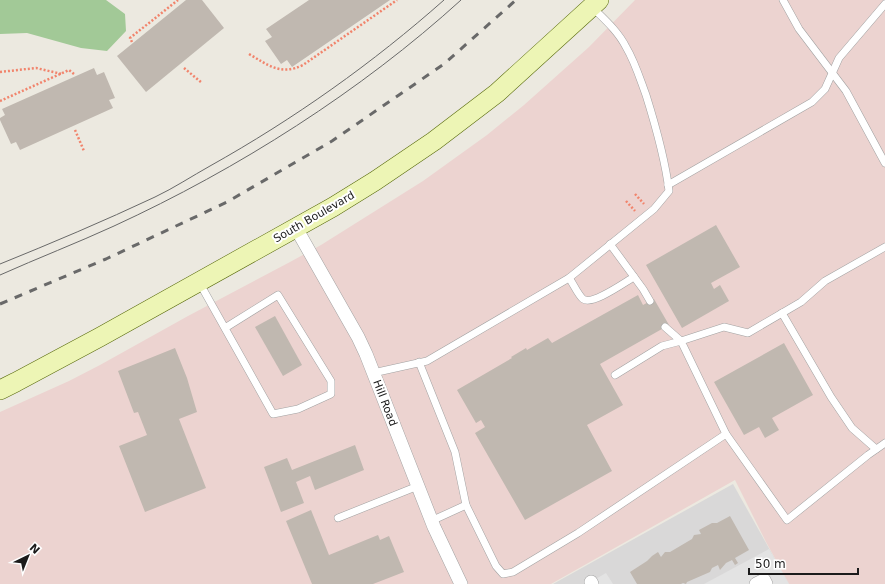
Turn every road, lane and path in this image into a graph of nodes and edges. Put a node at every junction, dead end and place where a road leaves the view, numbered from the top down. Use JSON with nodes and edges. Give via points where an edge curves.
{"nodes":[{"id":1,"x":178,"y":0,"type":"edge"},
{"id":2,"x":397,"y":0,"type":"edge"},
{"id":3,"x":783,"y":0,"type":"edge"},
{"id":4,"x":596,"y":4,"type":"edge"},
{"id":5,"x":885,"y":4,"type":"edge"},
{"id":6,"x":132,"y":42,"type":"dead end"},
{"id":7,"x":249,"y":54,"type":"dead end"},
{"id":8,"x":184,"y":68,"type":"dead end"},
{"id":9,"x":0,"y":72,"type":"edge"},
{"id":10,"x":62,"y":74,"type":"junction"},
{"id":11,"x":74,"y":74,"type":"dead end"},
{"id":12,"x":832,"y":74,"type":"junction"},
{"id":13,"x":202,"y":83,"type":"dead end"},
{"id":14,"x":0,"y":101,"type":"edge"},
{"id":15,"x":74,"y":130,"type":"dead end"},
{"id":16,"x":84,"y":151,"type":"dead end"},
{"id":17,"x":885,"y":163,"type":"edge"},
{"id":18,"x":668,"y":185,"type":"junction"},
{"id":19,"x":296,"y":228,"type":"junction"},
{"id":20,"x":610,"y":244,"type":"junction"},
{"id":21,"x":885,"y":247,"type":"edge"},
{"id":22,"x":634,"y":277,"type":"junction"},
{"id":23,"x":569,"y":278,"type":"junction"},
{"id":24,"x":199,"y":282,"type":"junction"},
{"id":25,"x":650,"y":301,"type":"dead end"},
{"id":26,"x":782,"y":313,"type":"junction"},
{"id":27,"x":665,"y":327,"type":"dead end"},
{"id":28,"x":225,"y":328,"type":"junction"},
{"id":29,"x":681,"y":341,"type":"junction"},
{"id":30,"x":419,"y":362,"type":"junction"},
{"id":31,"x":374,"y":373,"type":"junction"},
{"id":32,"x":616,"y":375,"type":"dead end"},
{"id":33,"x":0,"y":390,"type":"edge"},
{"id":34,"x":726,"y":434,"type":"junction"},
{"id":35,"x":885,"y":443,"type":"edge"},
{"id":36,"x":876,"y":449,"type":"junction"},
{"id":37,"x":418,"y":486,"type":"junction"},
{"id":38,"x":466,"y":505,"type":"junction"},
{"id":39,"x":338,"y":518,"type":"dead end"},
{"id":40,"x":431,"y":521,"type":"junction"},
{"id":41,"x":461,"y":584,"type":"edge"},
{"id":42,"x":756,"y":584,"type":"edge"},
{"id":43,"x":766,"y":584,"type":"edge"}],
"edges":[{"from":1,"to":6,"type":"path","via":[[130,38]]},
{"from":2,"to":7,"type":"path","via":[[294,70],[284,71]]},
{"from":3,"to":12,"type":"lane","via":[[799,29]]},
{"from":4,"to":18,"type":"lane","via":[[626,46],[638,71],[655,123]]},
{"from":4,"to":19,"type":"main road","name":"South Boulevard","via":[[497,93],[457,124],[375,181]]},
{"from":5,"to":12,"type":"lane","via":[[839,58]]},
{"from":8,"to":13,"type":"path"},
{"from":9,"to":10,"type":"path","via":[[36,68]]},
{"from":10,"to":11,"type":"path","via":[[69,70]]},
{"from":10,"to":14,"type":"path"},
{"from":12,"to":17,"type":"lane","via":[[846,91]]},
{"from":12,"to":18,"type":"lane","via":[[825,89],[812,102]]},
{"from":15,"to":16,"type":"path"},
{"from":18,"to":20,"type":"lane","via":[[669,191],[654,209]]},
{"from":19,"to":24,"type":"main road","name":"South Boulevard"},
{"from":19,"to":31,"type":"street","name":"Hill Road","via":[[358,337]]},
{"from":20,"to":22,"type":"lane"},
{"from":20,"to":23,"type":"lane"},
{"from":21,"to":26,"type":"lane","via":[[825,281],[801,302]]},
{"from":22,"to":23,"type":"lane","via":[[588,301],[583,299]]},
{"from":22,"to":25,"type":"lane"},
{"from":23,"to":30,"type":"lane","via":[[427,360]]},
{"from":24,"to":28,"type":"lane"},
{"from":24,"to":33,"type":"main road","name":"South Boulevard"},
{"from":26,"to":29,"type":"lane","via":[[748,333],[724,328]]},
{"from":26,"to":36,"type":"lane","via":[[852,428]]},
{"from":27,"to":29,"type":"lane"},
{"from":28,"to":28,"type":"lane","via":[[273,414],[298,409],[331,394],[331,382],[278,295]]},
{"from":29,"to":32,"type":"lane","via":[[662,346]]},
{"from":29,"to":34,"type":"lane"},
{"from":30,"to":31,"type":"lane"},
{"from":30,"to":38,"type":"lane","via":[[455,452]]},
{"from":31,"to":37,"type":"street","name":"Hill Road"},
{"from":34,"to":36,"type":"lane","via":[[787,520]]},
{"from":34,"to":38,"type":"lane","via":[[578,533],[513,572],[503,574],[496,566]]},
{"from":35,"to":36,"type":"lane"},
{"from":37,"to":39,"type":"lane"},
{"from":37,"to":40,"type":"street","name":"Hill Road"},
{"from":38,"to":40,"type":"lane"},
{"from":40,"to":41,"type":"street","name":"Hill Road"},
{"from":42,"to":43,"type":"street","via":[[764,580]]}]}
